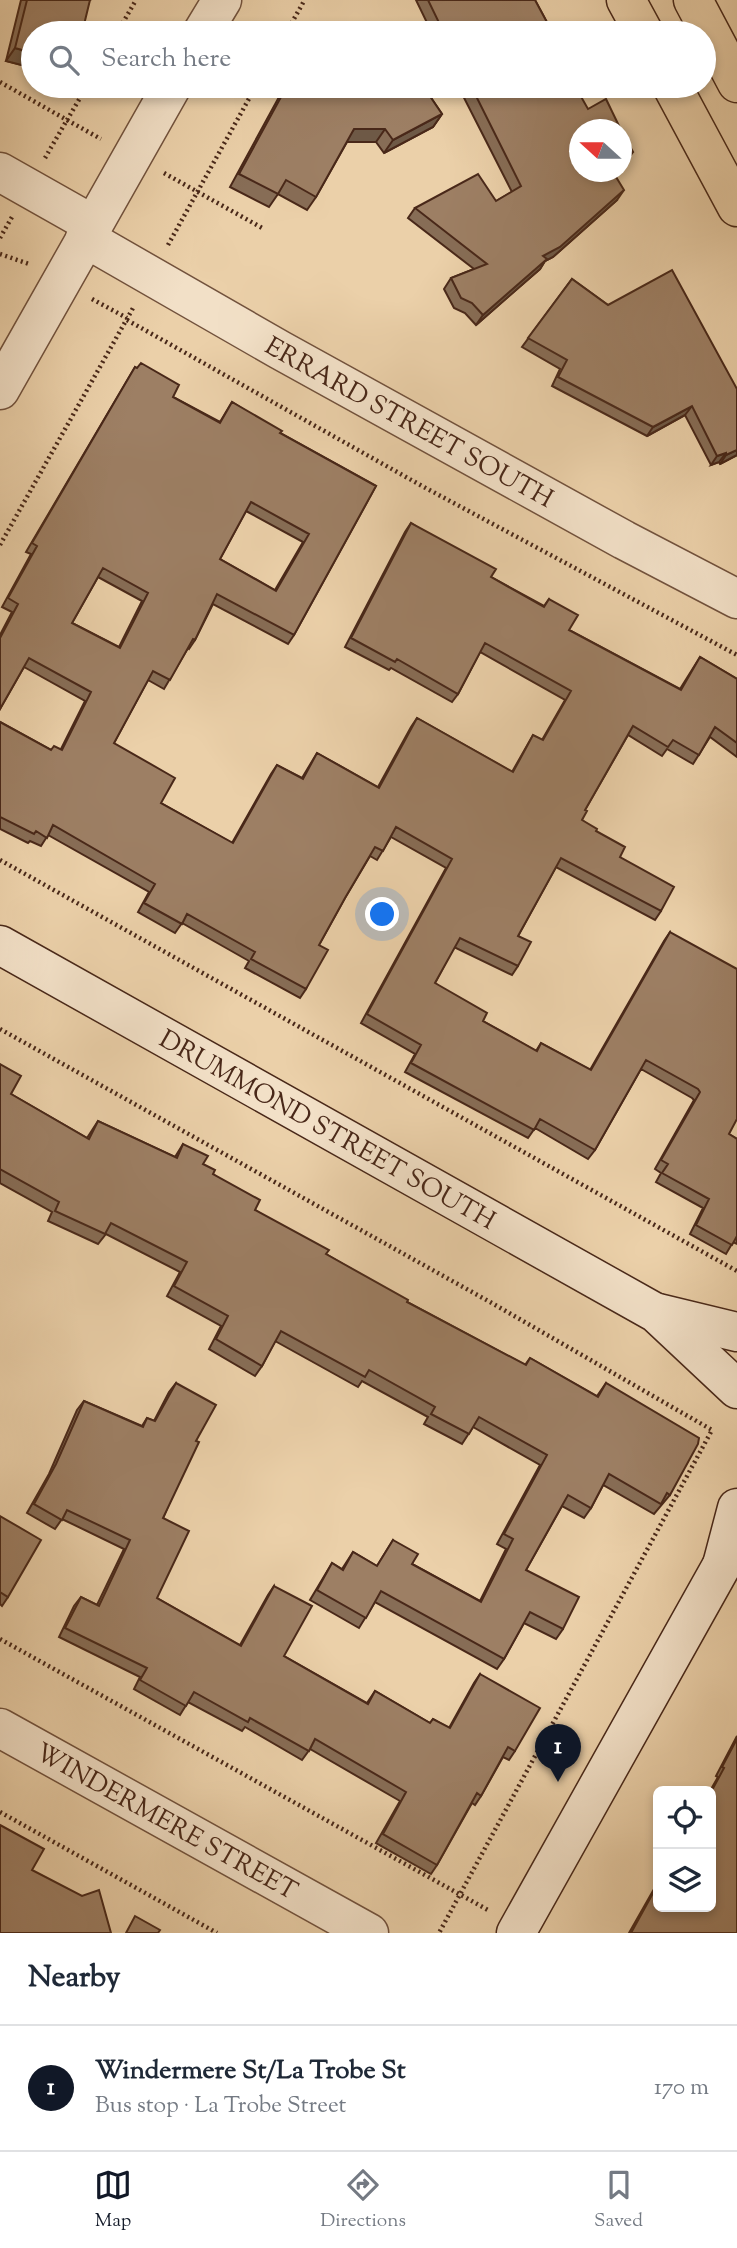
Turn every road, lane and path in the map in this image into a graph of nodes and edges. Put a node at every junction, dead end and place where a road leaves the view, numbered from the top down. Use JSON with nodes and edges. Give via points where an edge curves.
{"nodes":[{"id":1,"x":136,"y":0,"type":"edge"},
{"id":2,"x":222,"y":0,"type":"edge"},
{"id":3,"x":626,"y":0,"type":"edge"},
{"id":4,"x":693,"y":0,"type":"edge"},
{"id":5,"x":304,"y":1,"type":"edge"},
{"id":6,"x":124,"y":21,"type":"edge"},
{"id":7,"x":209,"y":21,"type":"edge"},
{"id":8,"x":293,"y":21,"type":"edge"},
{"id":9,"x":637,"y":21,"type":"edge"},
{"id":10,"x":704,"y":21,"type":"edge"},
{"id":11,"x":716,"y":43,"type":"edge"},
{"id":12,"x":0,"y":82,"type":"edge"},
{"id":13,"x":737,"y":83,"type":"edge"},
{"id":14,"x":21,"y":94,"type":"edge"},
{"id":15,"x":28,"y":98,"type":"edge"},
{"id":16,"x":80,"y":98,"type":"edge"},
{"id":17,"x":165,"y":98,"type":"edge"},
{"id":18,"x":249,"y":98,"type":"edge"},
{"id":19,"x":678,"y":98,"type":"edge"},
{"id":20,"x":0,"y":172,"type":"edge"},
{"id":21,"x":196,"y":191,"type":"junction"},
{"id":22,"x":737,"y":206,"type":"edge"},
{"id":23,"x":264,"y":229,"type":"dead end"},
{"id":24,"x":89,"y":231,"type":"junction"},
{"id":25,"x":151,"y":276,"type":"junction"},
{"id":26,"x":127,"y":320,"type":"junction"},
{"id":27,"x":0,"y":390,"type":"edge"},
{"id":28,"x":0,"y":545,"type":"edge"},
{"id":29,"x":737,"y":599,"type":"edge"},
{"id":30,"x":737,"y":655,"type":"edge"},
{"id":31,"x":0,"y":860,"type":"edge"},
{"id":32,"x":0,"y":945,"type":"edge"},
{"id":33,"x":0,"y":1030,"type":"edge"},
{"id":34,"x":737,"y":1271,"type":"edge"},
{"id":35,"x":656,"y":1312,"type":"junction"},
{"id":36,"x":737,"y":1332,"type":"edge"},
{"id":37,"x":737,"y":1390,"type":"edge"},
{"id":38,"x":737,"y":1508,"type":"edge"},
{"id":39,"x":730,"y":1557,"type":"edge"},
{"id":40,"x":0,"y":1639,"type":"edge"},
{"id":41,"x":0,"y":1728,"type":"edge"},
{"id":42,"x":0,"y":1812,"type":"edge"},
{"id":43,"x":461,"y":1894,"type":"junction"},
{"id":44,"x":217,"y":1933,"type":"edge"},
{"id":45,"x":369,"y":1933,"type":"edge"},
{"id":46,"x":439,"y":1933,"type":"edge"},
{"id":47,"x":516,"y":1933,"type":"edge"}],
"edges":[{"from":1,"to":6,"type":"path"},
{"from":2,"to":7,"type":"street"},
{"from":3,"to":9,"type":"highway"},
{"from":4,"to":10,"type":"highway"},
{"from":5,"to":8,"type":"path"},
{"from":11,"to":13,"type":"highway"},
{"from":12,"to":14,"type":"path"},
{"from":15,"to":16,"type":"path","via":[[67,120]]},
{"from":17,"to":24,"type":"street"},
{"from":18,"to":21,"type":"path"},
{"from":19,"to":22,"type":"highway"},
{"from":20,"to":24,"type":"street","name":"ERRARD STREET SOUTH"},
{"from":21,"to":23,"type":"path"},
{"from":21,"to":25,"type":"path"},
{"from":24,"to":25,"type":"street","name":"ERRARD STREET SOUTH"},
{"from":24,"to":27,"type":"street"},
{"from":25,"to":26,"type":"path"},
{"from":25,"to":29,"type":"street","name":"ERRARD STREET SOUTH"},
{"from":26,"to":28,"type":"path"},
{"from":26,"to":30,"type":"path"},
{"from":31,"to":34,"type":"path"},
{"from":32,"to":35,"type":"street","name":"DRUMMOND STREET SOUTH"},
{"from":33,"to":43,"type":"path","via":[[712,1430]]},
{"from":35,"to":36,"type":"street","name":"DRUMMOND STREET SOUTH"},
{"from":35,"to":37,"type":"street","name":"DRUMMOND STREET SOUTH"},
{"from":38,"to":39,"type":"street"},
{"from":39,"to":47,"type":"street"},
{"from":40,"to":43,"type":"path"},
{"from":41,"to":45,"type":"street","name":"WINDERMERE STREET"},
{"from":42,"to":44,"type":"path"},
{"from":43,"to":46,"type":"path"}]}
